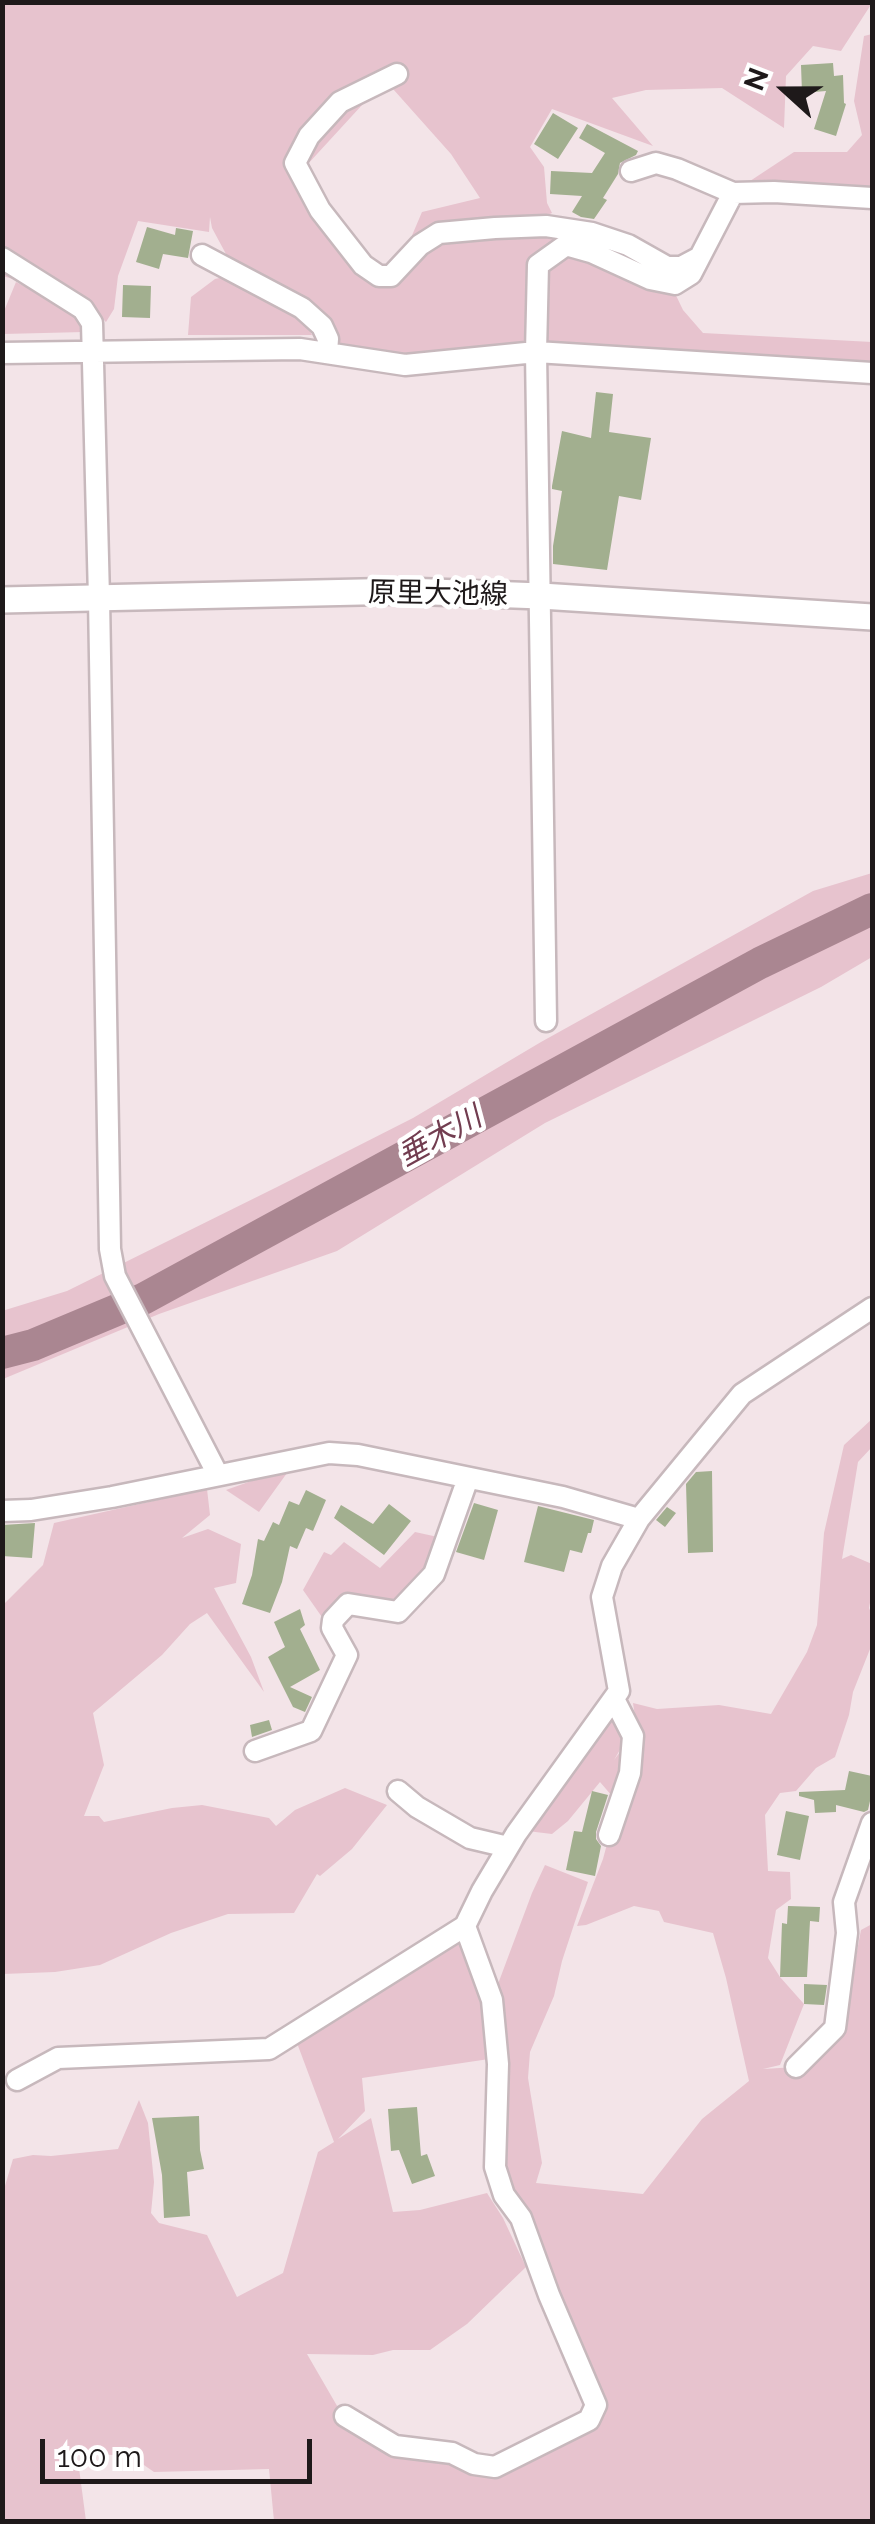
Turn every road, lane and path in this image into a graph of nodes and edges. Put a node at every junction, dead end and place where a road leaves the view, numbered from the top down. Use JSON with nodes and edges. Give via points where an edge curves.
{"nodes":[{"id":1,"x":396,"y":74,"type":"dead end"},
{"id":2,"x":631,"y":171,"type":"dead end"},
{"id":3,"x":732,"y":193,"type":"junction"},
{"id":4,"x":872,"y":198,"type":"edge"},
{"id":5,"x":202,"y":256,"type":"dead end"},
{"id":6,"x":2,"y":258,"type":"edge"},
{"id":7,"x":700,"y":258,"type":"junction"},
{"id":8,"x":94,"y":352,"type":"junction"},
{"id":9,"x":328,"y":352,"type":"junction"},
{"id":10,"x":536,"y":352,"type":"junction"},
{"id":11,"x":2,"y":353,"type":"edge"},
{"id":12,"x":872,"y":372,"type":"edge"},
{"id":13,"x":541,"y":596,"type":"junction"},
{"id":14,"x":100,"y":598,"type":"junction"},
{"id":15,"x":2,"y":600,"type":"edge"},
{"id":16,"x":872,"y":616,"type":"edge"},
{"id":17,"x":546,"y":1022,"type":"dead end"},
{"id":18,"x":872,"y":1308,"type":"edge"},
{"id":19,"x":218,"y":1476,"type":"junction"},
{"id":20,"x":468,"y":1478,"type":"junction"},
{"id":21,"x":2,"y":1511,"type":"edge"},
{"id":22,"x":639,"y":1519,"type":"junction"},
{"id":23,"x":614,"y":1699,"type":"junction"},
{"id":24,"x":255,"y":1751,"type":"dead end"},
{"id":25,"x":398,"y":1791,"type":"dead end"},
{"id":26,"x":872,"y":1823,"type":"edge"},
{"id":27,"x":610,"y":1835,"type":"dead end"},
{"id":28,"x":508,"y":1847,"type":"junction"},
{"id":29,"x":465,"y":1926,"type":"junction"},
{"id":30,"x":796,"y":2066,"type":"dead end"},
{"id":31,"x":17,"y":2080,"type":"dead end"},
{"id":32,"x":345,"y":2416,"type":"dead end"}],
"edges":[{"from":1,"to":7,"type":"street","via":[[340,102],[295,163],[320,210],[363,265],[380,276],[391,276],[439,233],[496,228],[592,232],[666,267]]},
{"from":2,"to":3,"type":"street","via":[[656,164]]},
{"from":3,"to":4,"type":"street"},
{"from":3,"to":7,"type":"street"},
{"from":5,"to":9,"type":"street","via":[[302,308],[322,326]]},
{"from":6,"to":8,"type":"street","via":[[82,309],[92,323]]},
{"from":7,"to":10,"type":"street","via":[[675,284],[566,246],[538,264]]},
{"from":8,"to":9,"type":"street"},
{"from":8,"to":11,"type":"street"},
{"from":8,"to":14,"type":"street"},
{"from":9,"to":10,"type":"street","via":[[405,365]]},
{"from":10,"to":12,"type":"street"},
{"from":10,"to":13,"type":"street"},
{"from":13,"to":14,"type":"main road","name":"原里大池線","via":[[406,591]]},
{"from":13,"to":16,"type":"main road","name":"原里大池線"},
{"from":13,"to":17,"type":"street"},
{"from":14,"to":15,"type":"main road","name":"原里大池線"},
{"from":14,"to":19,"type":"street","via":[[110,1249],[115,1276]]},
{"from":18,"to":22,"type":"street","via":[[742,1394]]},
{"from":19,"to":20,"type":"street","via":[[329,1453]]},
{"from":19,"to":21,"type":"street"},
{"from":20,"to":22,"type":"street"},
{"from":20,"to":24,"type":"street","via":[[434,1574],[398,1612],[348,1604],[332,1628],[348,1655],[311,1731]]},
{"from":22,"to":23,"type":"street","via":[[602,1597],[619,1691]]},
{"from":23,"to":27,"type":"street","via":[[633,1736],[630,1774]]},
{"from":23,"to":28,"type":"street"},
{"from":25,"to":28,"type":"street","via":[[470,1838]]},
{"from":26,"to":30,"type":"street","via":[[844,1902],[836,2028]]},
{"from":28,"to":29,"type":"street"},
{"from":29,"to":31,"type":"street","via":[[269,2049],[58,2058]]},
{"from":29,"to":32,"type":"street","via":[[492,2000],[496,2166],[596,2405],[589,2420],[495,2467],[395,2446]]}]}
